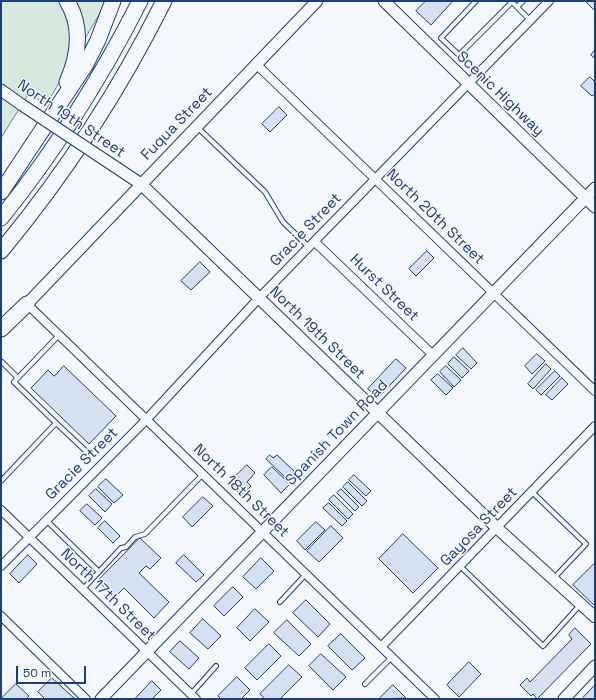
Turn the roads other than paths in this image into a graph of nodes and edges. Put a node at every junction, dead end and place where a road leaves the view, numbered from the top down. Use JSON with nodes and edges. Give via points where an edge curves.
{"nodes":[{"id":1,"x":67,"y":1,"type":"edge"},
{"id":2,"x":113,"y":1,"type":"edge"},
{"id":3,"x":140,"y":1,"type":"edge"},
{"id":4,"x":164,"y":1,"type":"edge"},
{"id":5,"x":170,"y":1,"type":"edge"},
{"id":6,"x":317,"y":1,"type":"edge"},
{"id":7,"x":384,"y":1,"type":"edge"},
{"id":8,"x":476,"y":1,"type":"edge"},
{"id":9,"x":523,"y":1,"type":"edge"},
{"id":10,"x":548,"y":1,"type":"edge"},
{"id":11,"x":511,"y":2,"type":"edge"},
{"id":12,"x":517,"y":7,"type":"junction"},
{"id":13,"x":155,"y":20,"type":"junction"},
{"id":14,"x":530,"y":20,"type":"junction"},
{"id":15,"x":256,"y":64,"type":"junction"},
{"id":16,"x":468,"y":84,"type":"junction"},
{"id":17,"x":1,"y":90,"type":"edge"},
{"id":18,"x":196,"y":126,"type":"junction"},
{"id":19,"x":36,"y":139,"type":"junction"},
{"id":20,"x":376,"y":179,"type":"junction"},
{"id":21,"x":141,"y":184,"type":"junction"},
{"id":22,"x":595,"y":188,"type":"edge"},
{"id":23,"x":1,"y":192,"type":"edge"},
{"id":24,"x":586,"y":198,"type":"junction"},
{"id":25,"x":595,"y":207,"type":"edge"},
{"id":26,"x":1,"y":218,"type":"edge"},
{"id":27,"x":312,"y":245,"type":"junction"},
{"id":28,"x":1,"y":252,"type":"edge"},
{"id":29,"x":493,"y":293,"type":"junction"},
{"id":30,"x":259,"y":298,"type":"junction"},
{"id":31,"x":27,"y":304,"type":"junction"},
{"id":32,"x":1,"y":329,"type":"edge"},
{"id":33,"x":59,"y":335,"type":"junction"},
{"id":34,"x":433,"y":355,"type":"junction"},
{"id":35,"x":2,"y":362,"type":"edge"},
{"id":36,"x":18,"y":378,"type":"junction"},
{"id":37,"x":595,"y":391,"type":"edge"},
{"id":38,"x":377,"y":412,"type":"junction"},
{"id":39,"x":146,"y":420,"type":"junction"},
{"id":40,"x":56,"y":423,"type":"junction"},
{"id":41,"x":595,"y":426,"type":"edge"},
{"id":42,"x":88,"y":453,"type":"dead end"},
{"id":43,"x":203,"y":474,"type":"junction"},
{"id":44,"x":1,"y":481,"type":"edge"},
{"id":45,"x":532,"y":492,"type":"junction"},
{"id":46,"x":1,"y":510,"type":"edge"},
{"id":47,"x":46,"y":520,"type":"junction"},
{"id":48,"x":497,"y":528,"type":"junction"},
{"id":49,"x":263,"y":532,"type":"junction"},
{"id":50,"x":29,"y":537,"type":"junction"},
{"id":51,"x":1,"y":566,"type":"edge"},
{"id":52,"x":460,"y":566,"type":"junction"},
{"id":53,"x":99,"y":572,"type":"junction"},
{"id":54,"x":306,"y":574,"type":"junction"},
{"id":55,"x":553,"y":579,"type":"junction"},
{"id":56,"x":82,"y":589,"type":"junction"},
{"id":57,"x":280,"y":602,"type":"dead end"},
{"id":58,"x":581,"y":604,"type":"junction"},
{"id":59,"x":1,"y":616,"type":"edge"},
{"id":60,"x":595,"y":617,"type":"edge"},
{"id":61,"x":382,"y":646,"type":"junction"},
{"id":62,"x":146,"y":651,"type":"junction"},
{"id":63,"x":392,"y":656,"type":"junction"},
{"id":64,"x":216,"y":666,"type":"dead end"},
{"id":65,"x":595,"y":666,"type":"edge"},
{"id":66,"x":365,"y":684,"type":"dead end"},
{"id":67,"x":193,"y":696,"type":"edge"},
{"id":68,"x":86,"y":699,"type":"edge"},
{"id":69,"x":101,"y":699,"type":"edge"},
{"id":70,"x":434,"y":699,"type":"edge"},
{"id":71,"x":564,"y":699,"type":"edge"}],
"edges":[{"from":1,"to":19,"type":"highway","via":[[78,28],[76,56],[68,81]]},
{"from":2,"to":19,"type":"highway","via":[[86,64]]},
{"from":3,"to":26,"type":"highway","via":[[77,114]]},
{"from":4,"to":13,"type":"highway"},
{"from":5,"to":13,"type":"highway"},
{"from":6,"to":15,"type":"street","name":"Fuqua Street"},
{"from":7,"to":16,"type":"street","name":"Scenic Highway"},
{"from":8,"to":11,"type":"lane","via":[[441,38],[459,55]]},
{"from":9,"to":12,"type":"lane"},
{"from":10,"to":14,"type":"street","name":"Gracie Street"},
{"from":11,"to":12,"type":"lane"},
{"from":12,"to":14,"type":"lane"},
{"from":13,"to":28,"type":"highway","via":[[98,120],[54,185]]},
{"from":14,"to":16,"type":"street","name":"Gracie Street"},
{"from":15,"to":18,"type":"street","name":"Fuqua Street"},
{"from":15,"to":20,"type":"street","name":"North 20th Street"},
{"from":16,"to":20,"type":"street","name":"Gracie Street"},
{"from":16,"to":24,"type":"street","name":"Scenic Highway"},
{"from":17,"to":21,"type":"street","name":"North 19th Street","bridge":true},
{"from":18,"to":21,"type":"street","name":"Fuqua Street"},
{"from":18,"to":27,"type":"lane","via":[[265,192],[283,222]]},
{"from":19,"to":23,"type":"highway"},
{"from":20,"to":27,"type":"street","name":"Gracie Street"},
{"from":20,"to":29,"type":"street","name":"North 20th Street"},
{"from":21,"to":30,"type":"street","name":"North 19th Street"},
{"from":21,"to":31,"type":"street","name":"Fuqua Street"},
{"from":22,"to":24,"type":"street","name":"Spanish Town Road"},
{"from":24,"to":25,"type":"street","name":"Scenic Highway"},
{"from":24,"to":29,"type":"street","name":"Spanish Town Road"},
{"from":27,"to":30,"type":"street","name":"Gracie Street"},
{"from":27,"to":34,"type":"street","name":"Hurst Street"},
{"from":29,"to":34,"type":"street","name":"Spanish Town Road"},
{"from":29,"to":37,"type":"street","name":"North 20th Street"},
{"from":30,"to":38,"type":"street","name":"North 19th Street"},
{"from":30,"to":39,"type":"street","name":"Gracie Street"},
{"from":31,"to":32,"type":"highway"},
{"from":31,"to":33,"type":"street","name":"North 18th Street"},
{"from":33,"to":36,"type":"lane"},
{"from":33,"to":39,"type":"street","name":"North 18th Street"},
{"from":34,"to":38,"type":"street","name":"Spanish Town Road"},
{"from":35,"to":36,"type":"lane"},
{"from":36,"to":40,"type":"lane","via":[[14,382]]},
{"from":38,"to":48,"type":"street","name":"North 19th Street"},
{"from":38,"to":49,"type":"street","name":"Spanish Town Road"},
{"from":39,"to":43,"type":"street","name":"North 18th Street"},
{"from":39,"to":47,"type":"street","name":"Gracie Street"},
{"from":40,"to":42,"type":"lane"},
{"from":40,"to":44,"type":"lane"},
{"from":41,"to":45,"type":"street","name":"Gayosa Street"},
{"from":43,"to":49,"type":"street","name":"North 18th Street"},
{"from":43,"to":53,"type":"lane","via":[[145,534],[135,537],[126,547],[121,548]]},
{"from":45,"to":48,"type":"street","name":"Gayosa Street"},
{"from":45,"to":55,"type":"lane","via":[[586,544]]},
{"from":46,"to":50,"type":"street","name":"North 17th Street"},
{"from":47,"to":50,"type":"street","name":"Gracie Street"},
{"from":47,"to":53,"type":"lane"},
{"from":48,"to":52,"type":"street","name":"Gayosa Street"},
{"from":48,"to":55,"type":"street","name":"North 19th Street"},
{"from":49,"to":54,"type":"street","name":"North 18th Street"},
{"from":49,"to":62,"type":"street","name":"Spanish Town Road"},
{"from":50,"to":51,"type":"street","name":"Gracie Street"},
{"from":50,"to":56,"type":"street","name":"North 17th Street"},
{"from":52,"to":58,"type":"lane","via":[[543,646]]},
{"from":52,"to":61,"type":"street","name":"Gayosa Street"},
{"from":53,"to":56,"type":"lane"},
{"from":54,"to":57,"type":"lane"},
{"from":54,"to":61,"type":"street","name":"North 18th Street"},
{"from":55,"to":58,"type":"street","name":"North 19th Street"},
{"from":56,"to":62,"type":"street","name":"North 17th Street"},
{"from":58,"to":60,"type":"street","name":"North 19th Street"},
{"from":59,"to":68,"type":"street"},
{"from":61,"to":63,"type":"street","name":"North 18th Street"},
{"from":62,"to":67,"type":"street","name":"North 17th Street"},
{"from":62,"to":69,"type":"street","name":"Spanish Town Road"},
{"from":63,"to":66,"type":"lane"},
{"from":63,"to":70,"type":"street","name":"North 18th Street"},
{"from":64,"to":67,"type":"lane"},
{"from":65,"to":71,"type":"street"}]}
